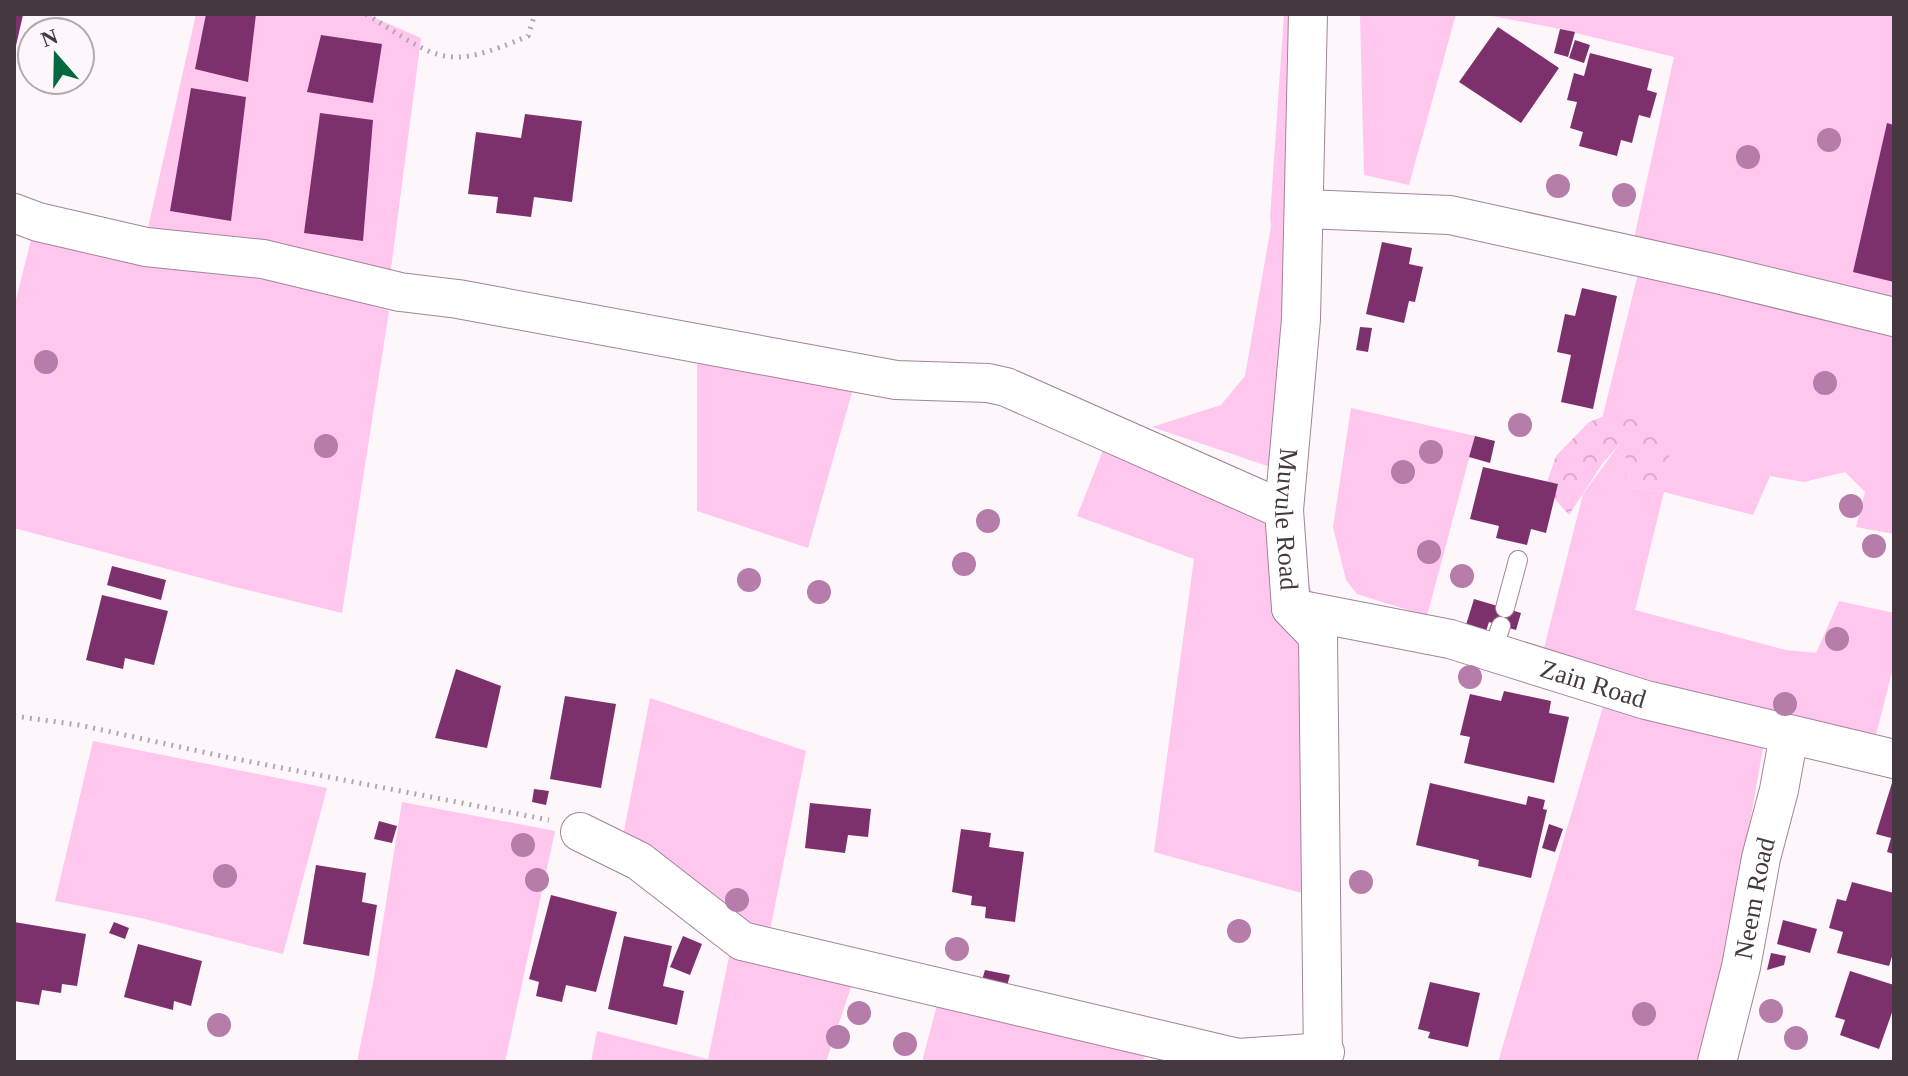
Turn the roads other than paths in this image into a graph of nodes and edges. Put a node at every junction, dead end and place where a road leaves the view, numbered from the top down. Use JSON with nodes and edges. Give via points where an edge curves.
{"nodes":[{"id":1,"x":1308,"y":14,"type":"edge"},
{"id":2,"x":1305,"y":209,"type":"junction"},
{"id":3,"x":14,"y":213,"type":"edge"},
{"id":4,"x":1894,"y":317,"type":"edge"},
{"id":5,"x":1284,"y":510,"type":"junction"},
{"id":6,"x":1518,"y":560,"type":"dead end"},
{"id":7,"x":1291,"y":608,"type":"junction"},
{"id":8,"x":1499,"y":629,"type":"junction"},
{"id":9,"x":1789,"y":735,"type":"junction"},
{"id":10,"x":1894,"y":759,"type":"edge"},
{"id":11,"x":580,"y":832,"type":"road end"},
{"id":12,"x":1192,"y":1055,"type":"edge"},
{"id":13,"x":1324,"y":1057,"type":"edge"},
{"id":14,"x":1717,"y":1062,"type":"edge"}],
"edges":[{"from":1,"to":2,"type":"street","name":"Muvule Road"},
{"from":2,"to":4,"type":"street","via":[[1450,215]]},
{"from":2,"to":5,"type":"street","name":"Muvule Road"},
{"from":3,"to":5,"type":"street","via":[[146,247],[263,259],[400,292],[808,366],[896,380],[1006,387]]},
{"from":5,"to":7,"type":"street","name":"Muvule Road"},
{"from":6,"to":8,"type":"lane"},
{"from":7,"to":8,"type":"street","name":"Zain Road","via":[[1450,639]]},
{"from":7,"to":13,"type":"street","name":"Muvule Road","via":[[1318,636]]},
{"from":8,"to":9,"type":"street","name":"Zain Road","via":[[1646,700]]},
{"from":9,"to":10,"type":"street","name":"Zain Road"},
{"from":9,"to":14,"type":"street","name":"Neem Road"},
{"from":11,"to":12,"type":"street","via":[[639,861],[742,941]]},
{"from":12,"to":13,"type":"street"}]}
